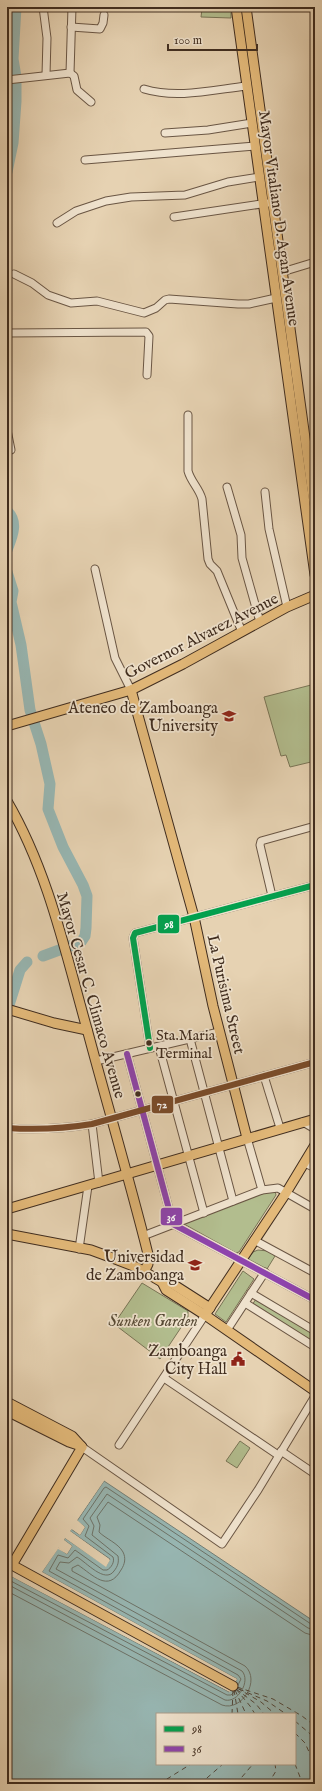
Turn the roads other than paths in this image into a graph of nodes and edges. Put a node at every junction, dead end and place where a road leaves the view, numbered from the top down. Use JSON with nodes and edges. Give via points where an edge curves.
{"nodes":[{"id":1,"x":43,"y":7,"type":"edge"},
{"id":2,"x":72,"y":7,"type":"edge"},
{"id":3,"x":236,"y":7,"type":"edge"},
{"id":4,"x":246,"y":7,"type":"edge"},
{"id":5,"x":104,"y":15,"type":"dead end"},
{"id":6,"x":71,"y":27,"type":"junction"},
{"id":7,"x":253,"y":58,"type":"junction"},
{"id":8,"x":243,"y":59,"type":"junction"},
{"id":9,"x":70,"y":73,"type":"junction"},
{"id":10,"x":46,"y":75,"type":"junction"},
{"id":11,"x":13,"y":80,"type":"edge"},
{"id":12,"x":246,"y":86,"type":"junction"},
{"id":13,"x":144,"y":89,"type":"dead end"},
{"id":14,"x":91,"y":102,"type":"dead end"},
{"id":15,"x":252,"y":123,"type":"junction"},
{"id":16,"x":165,"y":133,"type":"dead end"},
{"id":17,"x":255,"y":146,"type":"junction"},
{"id":18,"x":85,"y":160,"type":"dead end"},
{"id":19,"x":259,"y":177,"type":"junction"},
{"id":20,"x":268,"y":203,"type":"junction"},
{"id":21,"x":174,"y":217,"type":"dead end"},
{"id":22,"x":57,"y":223,"type":"dead end"},
{"id":23,"x":315,"y":262,"type":"edge"},
{"id":24,"x":282,"y":272,"type":"junction"},
{"id":25,"x":14,"y":274,"type":"dead end"},
{"id":26,"x":280,"y":300,"type":"junction"},
{"id":27,"x":7,"y":333,"type":"edge"},
{"id":28,"x":147,"y":375,"type":"dead end"},
{"id":29,"x":188,"y":415,"type":"dead end"},
{"id":30,"x":298,"y":425,"type":"junction"},
{"id":31,"x":7,"y":430,"type":"edge"},
{"id":32,"x":11,"y":450,"type":"dead end"},
{"id":33,"x":227,"y":487,"type":"dead end"},
{"id":34,"x":264,"y":492,"type":"dead end"},
{"id":35,"x":315,"y":511,"type":"edge"},
{"id":36,"x":94,"y":569,"type":"dead end"},
{"id":37,"x":315,"y":575,"type":"edge"},
{"id":38,"x":315,"y":595,"type":"edge"},
{"id":39,"x":288,"y":608,"type":"junction"},
{"id":40,"x":260,"y":622,"type":"junction"},
{"id":41,"x":242,"y":632,"type":"junction"},
{"id":42,"x":131,"y":690,"type":"junction"},
{"id":43,"x":7,"y":726,"type":"edge"},
{"id":44,"x":7,"y":801,"type":"edge"},
{"id":45,"x":315,"y":826,"type":"edge"},
{"id":46,"x":315,"y":885,"type":"edge"},
{"id":47,"x":272,"y":896,"type":"junction"},
{"id":48,"x":194,"y":917,"type":"junction"},
{"id":49,"x":7,"y":1009,"type":"edge"},
{"id":50,"x":87,"y":1030,"type":"junction"},
{"id":51,"x":219,"y":1032,"type":"junction"},
{"id":52,"x":190,"y":1039,"type":"junction"},
{"id":53,"x":158,"y":1047,"type":"junction"},
{"id":54,"x":150,"y":1048,"type":"junction"},
{"id":55,"x":127,"y":1054,"type":"junction"},
{"id":56,"x":96,"y":1061,"type":"junction"},
{"id":57,"x":315,"y":1062,"type":"edge"},
{"id":58,"x":264,"y":1076,"type":"junction"},
{"id":59,"x":233,"y":1084,"type":"junction"},
{"id":60,"x":204,"y":1093,"type":"junction"},
{"id":61,"x":173,"y":1101,"type":"junction"},
{"id":62,"x":141,"y":1109,"type":"junction"},
{"id":63,"x":111,"y":1118,"type":"junction"},
{"id":64,"x":315,"y":1119,"type":"edge"},
{"id":65,"x":303,"y":1122,"type":"junction"},
{"id":66,"x":92,"y":1124,"type":"junction"},
{"id":67,"x":7,"y":1128,"type":"edge"},
{"id":68,"x":280,"y":1128,"type":"junction"},
{"id":69,"x":315,"y":1129,"type":"edge"},
{"id":70,"x":247,"y":1138,"type":"junction"},
{"id":71,"x":315,"y":1145,"type":"edge"},
{"id":72,"x":218,"y":1147,"type":"junction"},
{"id":73,"x":188,"y":1156,"type":"junction"},
{"id":74,"x":305,"y":1163,"type":"junction"},
{"id":75,"x":156,"y":1166,"type":"junction"},
{"id":76,"x":315,"y":1168,"type":"edge"},
{"id":77,"x":126,"y":1174,"type":"junction"},
{"id":78,"x":99,"y":1183,"type":"junction"},
{"id":79,"x":88,"y":1186,"type":"junction"},
{"id":80,"x":262,"y":1190,"type":"junction"},
{"id":81,"x":286,"y":1193,"type":"junction"},
{"id":82,"x":233,"y":1201,"type":"junction"},
{"id":83,"x":7,"y":1209,"type":"edge"},
{"id":84,"x":315,"y":1209,"type":"edge"},
{"id":85,"x":204,"y":1213,"type":"junction"},
{"id":86,"x":173,"y":1224,"type":"junction"},
{"id":87,"x":7,"y":1234,"type":"edge"},
{"id":88,"x":143,"y":1236,"type":"junction"},
{"id":89,"x":254,"y":1240,"type":"junction"},
{"id":90,"x":79,"y":1249,"type":"junction"},
{"id":91,"x":242,"y":1260,"type":"junction"},
{"id":92,"x":144,"y":1272,"type":"junction"},
{"id":93,"x":265,"y":1272,"type":"junction"},
{"id":94,"x":315,"y":1273,"type":"edge"},
{"id":95,"x":251,"y":1293,"type":"junction"},
{"id":96,"x":315,"y":1300,"type":"edge"},
{"id":97,"x":245,"y":1303,"type":"junction"},
{"id":98,"x":208,"y":1311,"type":"junction"},
{"id":99,"x":227,"y":1330,"type":"junction"},
{"id":100,"x":315,"y":1331,"type":"edge"},
{"id":101,"x":315,"y":1347,"type":"edge"},
{"id":102,"x":164,"y":1378,"type":"junction"},
{"id":103,"x":315,"y":1391,"type":"edge"},
{"id":104,"x":315,"y":1396,"type":"edge"},
{"id":105,"x":7,"y":1402,"type":"edge"},
{"id":106,"x":7,"y":1411,"type":"edge"},
{"id":107,"x":119,"y":1445,"type":"dead end"},
{"id":108,"x":82,"y":1447,"type":"junction"},
{"id":109,"x":280,"y":1453,"type":"junction"},
{"id":110,"x":315,"y":1474,"type":"edge"},
{"id":111,"x":233,"y":1686,"type":"dead end"}],
"edges":[{"from":1,"to":10,"type":"street","via":[[47,38]]},
{"from":2,"to":6,"type":"street"},
{"from":3,"to":8,"type":"main road","name":"Mayor Vitaliano D. Agan Avenue"},
{"from":4,"to":7,"type":"main road","name":"Mayor Vitaliano D. Agan Avenue"},
{"from":5,"to":6,"type":"street","via":[[100,29]]},
{"from":6,"to":9,"type":"street"},
{"from":7,"to":8,"type":"main road"},
{"from":7,"to":20,"type":"main road","name":"Mayor Vitaliano D. Agan Avenue"},
{"from":8,"to":12,"type":"main road","name":"Mayor Vitaliano D. Agan Avenue"},
{"from":9,"to":10,"type":"street"},
{"from":9,"to":14,"type":"street","via":[[74,76],[77,90]]},
{"from":10,"to":11,"type":"street"},
{"from":12,"to":13,"type":"street","via":[[181,94],[159,94]]},
{"from":12,"to":15,"type":"main road","name":"Mayor Vitaliano D. Agan Avenue"},
{"from":15,"to":16,"type":"street"},
{"from":15,"to":17,"type":"main road","name":"Mayor Vitaliano D. Agan Avenue"},
{"from":17,"to":18,"type":"street"},
{"from":17,"to":19,"type":"main road","name":"Mayor Vitaliano D. Agan Avenue"},
{"from":19,"to":20,"type":"main road","name":"Mayor Vitaliano D. Agan Avenue"},
{"from":19,"to":22,"type":"street","via":[[228,182],[185,195],[131,197],[98,202],[76,211]]},
{"from":20,"to":21,"type":"street"},
{"from":20,"to":24,"type":"main road","name":"Mayor Vitaliano D. Agan Avenue"},
{"from":20,"to":26,"type":"main road","name":"Mayor Vitaliano D. Agan Avenue"},
{"from":23,"to":24,"type":"street"},
{"from":24,"to":26,"type":"main road","name":"Mayor Vitaliano D. Agan Avenue"},
{"from":25,"to":26,"type":"street","via":[[61,300],[79,303],[97,301],[140,313],[156,308],[169,299],[238,304]]},
{"from":26,"to":30,"type":"main road","name":"Mayor Vitaliano D. Agan Avenue"},
{"from":27,"to":28,"type":"street","via":[[146,332],[149,336]]},
{"from":29,"to":41,"type":"street","via":[[188,471],[202,499],[208,559],[217,571]]},
{"from":30,"to":35,"type":"main road","name":"Mayor Vitaliano D. Agan Avenue"},
{"from":30,"to":37,"type":"main road","name":"Mayor Vitaliano D. Agan Avenue"},
{"from":31,"to":32,"type":"street"},
{"from":33,"to":40,"type":"street","via":[[241,535],[242,558]]},
{"from":34,"to":39,"type":"street","via":[[269,529]]},
{"from":36,"to":42,"type":"street","via":[[114,658]]},
{"from":38,"to":39,"type":"main road","name":"Governor Alvarez Avenue"},
{"from":39,"to":40,"type":"main road","name":"Governor Alvarez Avenue"},
{"from":40,"to":41,"type":"main road","name":"Governor Alvarez Avenue"},
{"from":41,"to":42,"type":"main road","name":"Governor Alvarez Avenue"},
{"from":42,"to":43,"type":"main road","name":"Governor Alvarez Avenue"},
{"from":42,"to":48,"type":"main road","name":"La Purisima Street"},
{"from":44,"to":50,"type":"main road","name":"Mayor Cesar C. Climaco Avenue","via":[[40,869]]},
{"from":45,"to":47,"type":"street","via":[[261,841]]},
{"from":46,"to":47,"type":"street"},
{"from":47,"to":48,"type":"street"},
{"from":48,"to":51,"type":"main road","name":"La Purisima Street"},
{"from":48,"to":54,"type":"street","via":[[139,931],[134,936]]},
{"from":49,"to":50,"type":"main road"},
{"from":50,"to":56,"type":"main road","name":"Mayor Cesar C. Climaco Avenue"},
{"from":51,"to":52,"type":"street"},
{"from":51,"to":59,"type":"main road","name":"La Purisima Street"},
{"from":52,"to":53,"type":"street"},
{"from":52,"to":60,"type":"street"},
{"from":53,"to":54,"type":"street"},
{"from":53,"to":61,"type":"street"},
{"from":54,"to":55,"type":"street"},
{"from":55,"to":56,"type":"street"},
{"from":55,"to":62,"type":"street"},
{"from":56,"to":63,"type":"main road","name":"Mayor Cesar C. Climaco Avenue"},
{"from":57,"to":58,"type":"street"},
{"from":58,"to":59,"type":"street"},
{"from":58,"to":68,"type":"street"},
{"from":59,"to":60,"type":"street"},
{"from":59,"to":70,"type":"main road","name":"La Purisima Street"},
{"from":60,"to":61,"type":"street"},
{"from":60,"to":72,"type":"street"},
{"from":61,"to":62,"type":"street"},
{"from":61,"to":73,"type":"street"},
{"from":62,"to":63,"type":"street"},
{"from":62,"to":75,"type":"street"},
{"from":63,"to":66,"type":"street"},
{"from":63,"to":77,"type":"main road","name":"Mayor Cesar C. Climaco Avenue"},
{"from":64,"to":65,"type":"main road"},
{"from":65,"to":68,"type":"main road"},
{"from":65,"to":69,"type":"street"},
{"from":66,"to":67,"type":"street","via":[[63,1129]]},
{"from":66,"to":78,"type":"street"},
{"from":68,"to":70,"type":"main road"},
{"from":70,"to":72,"type":"main road"},
{"from":70,"to":80,"type":"street","name":"La Purisima Street"},
{"from":71,"to":74,"type":"main road"},
{"from":72,"to":73,"type":"main road"},
{"from":72,"to":82,"type":"street"},
{"from":73,"to":75,"type":"main road"},
{"from":73,"to":85,"type":"street"},
{"from":74,"to":76,"type":"street"},
{"from":74,"to":81,"type":"main road"},
{"from":75,"to":77,"type":"main road"},
{"from":75,"to":86,"type":"street"},
{"from":77,"to":78,"type":"main road"},
{"from":77,"to":88,"type":"main road","name":"Mayor Cesar C. Climaco Avenue"},
{"from":78,"to":79,"type":"main road"},
{"from":79,"to":83,"type":"main road"},
{"from":79,"to":90,"type":"street"},
{"from":80,"to":81,"type":"street","via":[[278,1188]]},
{"from":80,"to":82,"type":"street"},
{"from":81,"to":84,"type":"street"},
{"from":81,"to":89,"type":"main road"},
{"from":82,"to":85,"type":"street"},
{"from":85,"to":86,"type":"street"},
{"from":86,"to":88,"type":"street"},
{"from":86,"to":91,"type":"street"},
{"from":87,"to":90,"type":"main road"},
{"from":88,"to":92,"type":"main road","name":"Mayor Cesar C. Climaco Avenue","via":[[148,1259]]},
{"from":89,"to":91,"type":"main road"},
{"from":89,"to":94,"type":"street"},
{"from":90,"to":92,"type":"main road","via":[[106,1255]]},
{"from":91,"to":93,"type":"street"},
{"from":91,"to":98,"type":"main road"},
{"from":92,"to":98,"type":"main road","via":[[162,1282],[166,1290]]},
{"from":93,"to":95,"type":"street"},
{"from":93,"to":96,"type":"street"},
{"from":95,"to":97,"type":"street"},
{"from":95,"to":100,"type":"street"},
{"from":97,"to":99,"type":"street"},
{"from":97,"to":101,"type":"street"},
{"from":98,"to":99,"type":"main road"},
{"from":98,"to":102,"type":"street"},
{"from":99,"to":103,"type":"main road"},
{"from":102,"to":107,"type":"street"},
{"from":102,"to":109,"type":"street"},
{"from":104,"to":109,"type":"street"},
{"from":105,"to":108,"type":"main road","via":[[72,1436]]},
{"from":106,"to":108,"type":"main road"},
{"from":108,"to":109,"type":"street","via":[[222,1544]]},
{"from":108,"to":111,"type":"main road","via":[[12,1565]]},
{"from":109,"to":110,"type":"street"}]}
